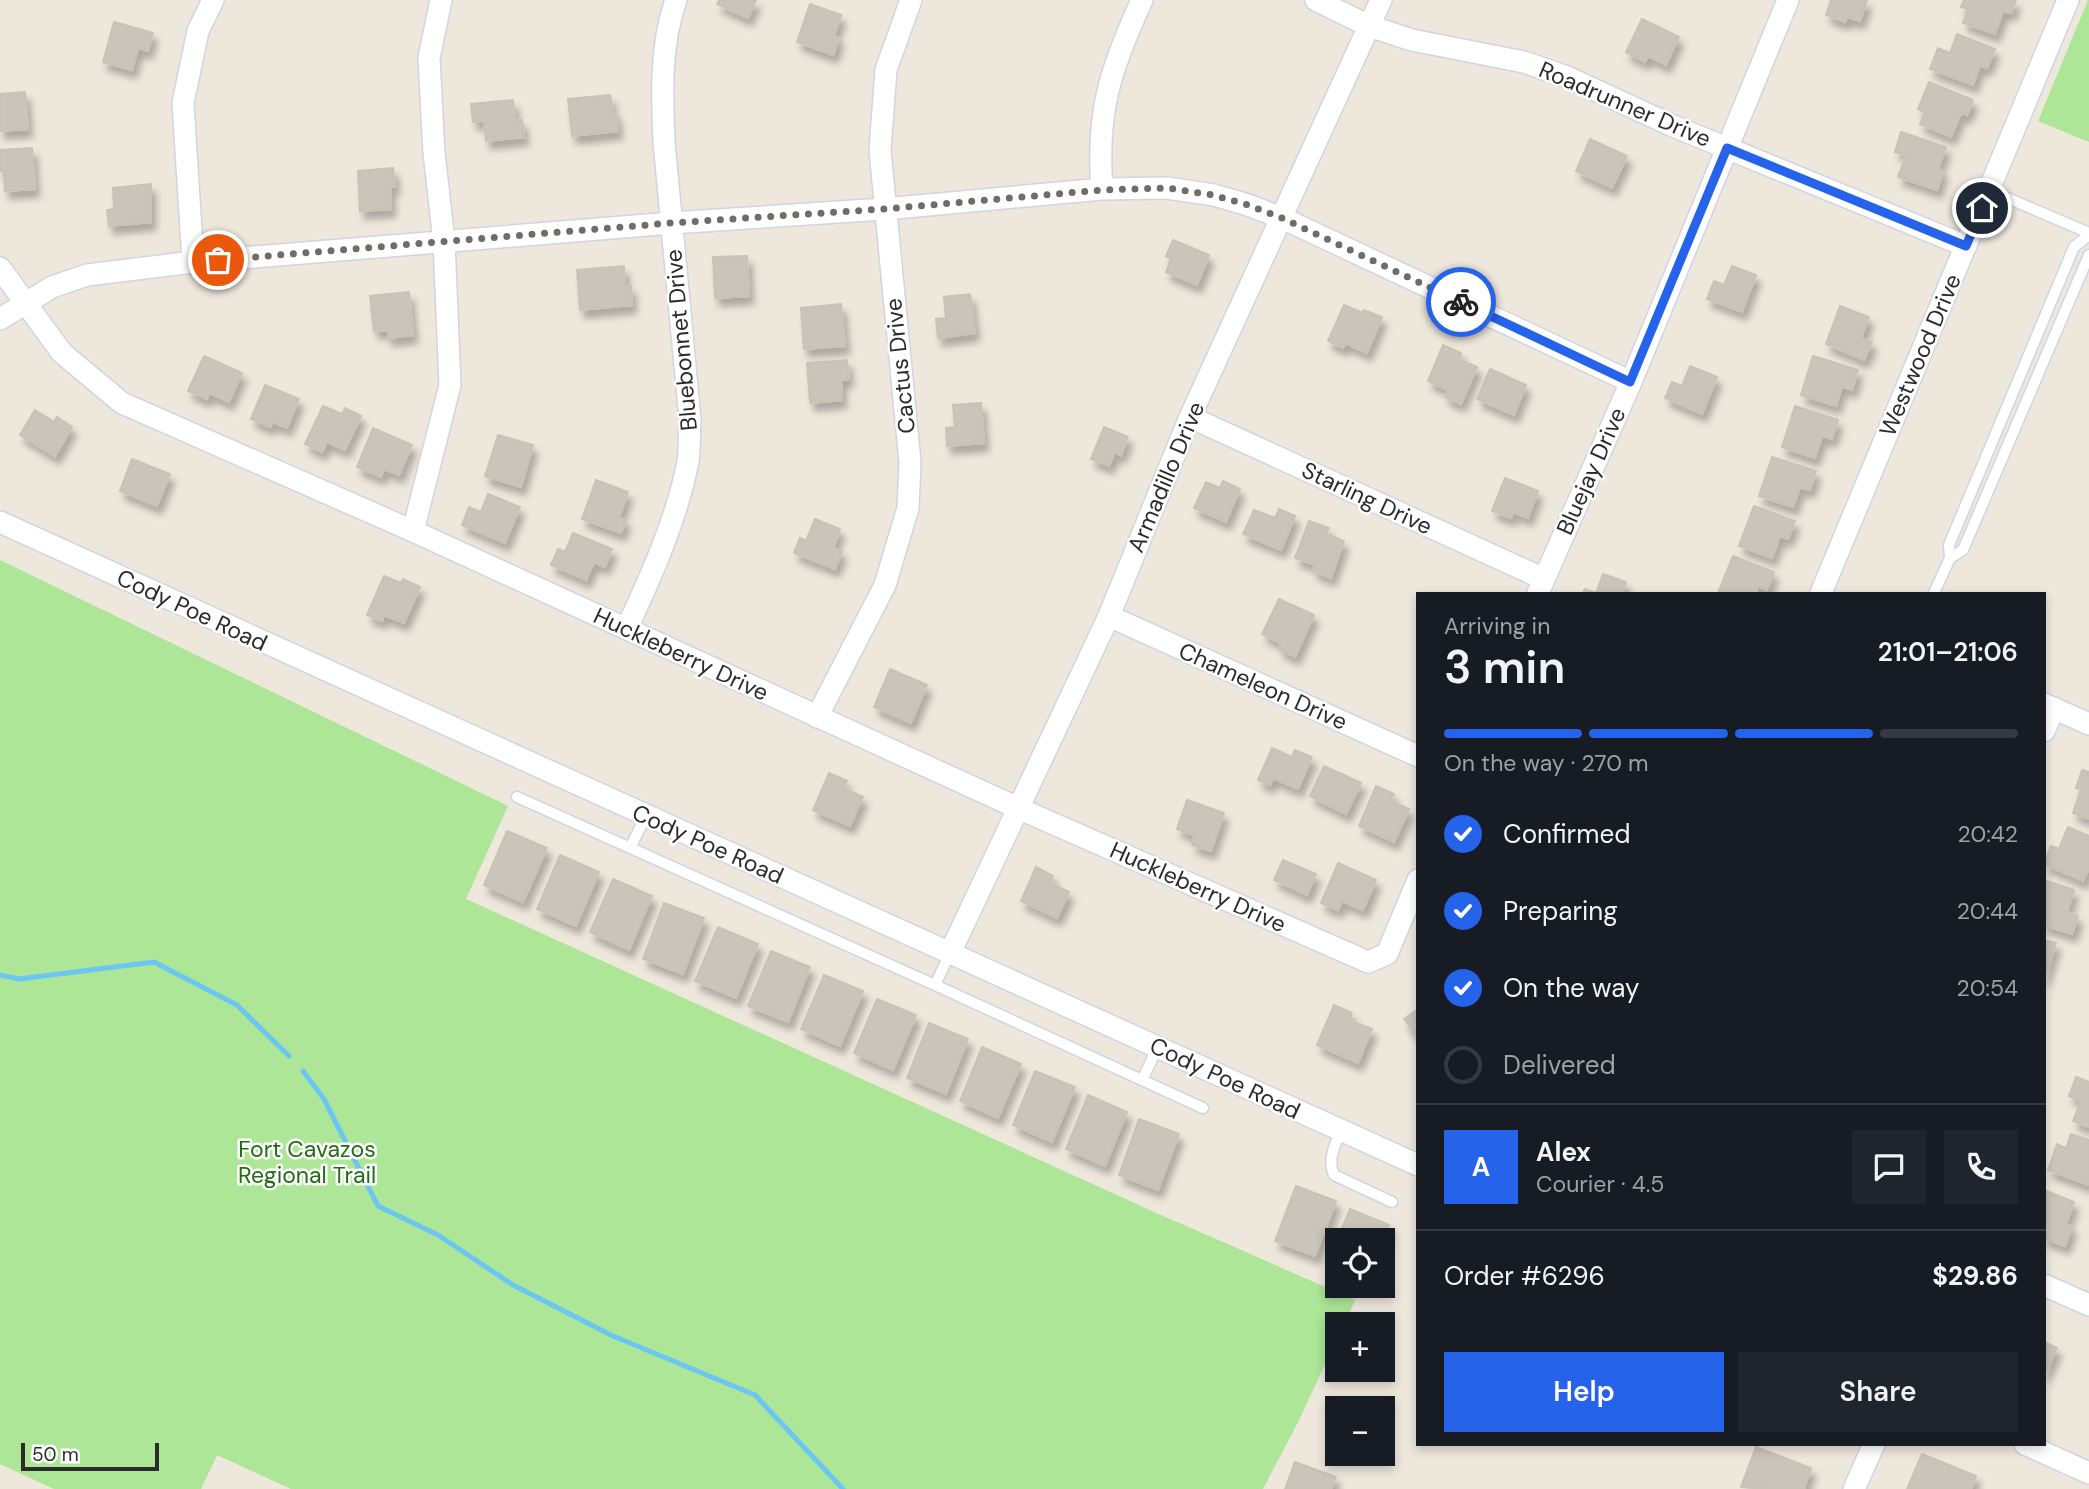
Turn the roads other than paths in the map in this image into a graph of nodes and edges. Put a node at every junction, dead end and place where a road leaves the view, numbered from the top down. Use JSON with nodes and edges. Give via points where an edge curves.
{"nodes":[{"id":1,"x":213,"y":0,"type":"edge"},
{"id":2,"x":442,"y":0,"type":"edge"},
{"id":3,"x":677,"y":0,"type":"edge"},
{"id":4,"x":911,"y":0,"type":"edge"},
{"id":5,"x":1142,"y":0,"type":"edge"},
{"id":6,"x":1316,"y":0,"type":"edge"},
{"id":7,"x":1381,"y":0,"type":"edge"},
{"id":8,"x":1788,"y":0,"type":"edge"},
{"id":9,"x":2068,"y":0,"type":"edge"},
{"id":10,"x":1369,"y":26,"type":"junction"},
{"id":11,"x":1727,"y":148,"type":"junction"},
{"id":12,"x":1102,"y":190,"type":"junction"},
{"id":13,"x":1989,"y":190,"type":"junction"},
{"id":14,"x":884,"y":209,"type":"junction"},
{"id":15,"x":1282,"y":218,"type":"junction"},
{"id":16,"x":671,"y":223,"type":"junction"},
{"id":17,"x":2089,"y":234,"type":"edge"},
{"id":18,"x":444,"y":242,"type":"junction"},
{"id":19,"x":1966,"y":246,"type":"junction"},
{"id":20,"x":2089,"y":255,"type":"edge"},
{"id":21,"x":193,"y":262,"type":"junction"},
{"id":22,"x":0,"y":268,"type":"edge"},
{"id":23,"x":25,"y":302,"type":"junction"},
{"id":24,"x":0,"y":319,"type":"edge"},
{"id":25,"x":1630,"y":382,"type":"junction"},
{"id":26,"x":1190,"y":417,"type":"junction"},
{"id":27,"x":0,"y":522,"type":"edge"},
{"id":28,"x":413,"y":531,"type":"junction"},
{"id":29,"x":1950,"y":558,"type":"junction"},
{"id":30,"x":1541,"y":586,"type":"edge"},
{"id":31,"x":1821,"y":592,"type":"edge"},
{"id":32,"x":1934,"y":592,"type":"edge"},
{"id":33,"x":1109,"y":616,"type":"junction"},
{"id":34,"x":627,"y":628,"type":"junction"},
{"id":35,"x":2049,"y":706,"type":"edge"},
{"id":36,"x":817,"y":717,"type":"junction"},
{"id":37,"x":2089,"y":724,"type":"edge"},
{"id":38,"x":1416,"y":755,"type":"edge"},
{"id":39,"x":517,"y":797,"type":"dead end"},
{"id":40,"x":1020,"y":809,"type":"junction"},
{"id":41,"x":646,"y":817,"type":"junction"},
{"id":42,"x":631,"y":848,"type":"junction"},
{"id":43,"x":1416,"y":885,"type":"edge"},
{"id":44,"x":950,"y":953,"type":"junction"},
{"id":45,"x":935,"y":985,"type":"junction"},
{"id":46,"x":1158,"y":1047,"type":"junction"},
{"id":47,"x":1142,"y":1080,"type":"junction"},
{"id":48,"x":1203,"y":1108,"type":"dead end"},
{"id":49,"x":1341,"y":1130,"type":"junction"},
{"id":50,"x":1416,"y":1165,"type":"edge"},
{"id":51,"x":1392,"y":1202,"type":"dead end"},
{"id":52,"x":2046,"y":1286,"type":"edge"},
{"id":53,"x":2088,"y":1303,"type":"edge"},
{"id":54,"x":1873,"y":1446,"type":"edge"},
{"id":55,"x":2029,"y":1446,"type":"edge"},
{"id":56,"x":2089,"y":1473,"type":"edge"},
{"id":57,"x":1854,"y":1489,"type":"edge"}],
"edges":[{"from":1,"to":21,"type":"street","via":[[198,31],[183,103]]},
{"from":2,"to":18,"type":"street","via":[[429,58]]},
{"from":3,"to":16,"type":"street","name":"Bluebonnet Drive","via":[[664,47]]},
{"from":4,"to":14,"type":"street","name":"Cactus Drive","via":[[886,70],[880,150]]},
{"from":5,"to":12,"type":"street","via":[[1105,95],[1100,137]]},
{"from":6,"to":10,"type":"street","name":"Roadrunner Drive"},
{"from":7,"to":10,"type":"street","name":"Armadillo Drive"},
{"from":8,"to":11,"type":"street","name":"Bluejay Drive"},
{"from":9,"to":13,"type":"street","name":"Westwood Drive"},
{"from":10,"to":11,"type":"street","name":"Roadrunner Drive","via":[[1546,69]]},
{"from":10,"to":15,"type":"street","name":"Armadillo Drive"},
{"from":11,"to":19,"type":"street","name":"Roadrunner Drive"},
{"from":11,"to":25,"type":"street","name":"Bluejay Drive"},
{"from":12,"to":14,"type":"street"},
{"from":12,"to":15,"type":"street","via":[[1192,191]]},
{"from":13,"to":17,"type":"lane"},
{"from":13,"to":19,"type":"street","name":"Westwood Drive"},
{"from":14,"to":16,"type":"street"},
{"from":14,"to":36,"type":"street","name":"Cactus Drive","via":[[910,462],[908,508],[885,585]]},
{"from":15,"to":25,"type":"street"},
{"from":15,"to":26,"type":"street","name":"Armadillo Drive"},
{"from":16,"to":18,"type":"street"},
{"from":16,"to":34,"type":"street","name":"Bluebonnet Drive","via":[[690,419],[688,459],[661,555]]},
{"from":17,"to":29,"type":"lane","via":[[2074,247],[1949,545]]},
{"from":18,"to":21,"type":"street"},
{"from":18,"to":28,"type":"street","via":[[450,385]]},
{"from":19,"to":31,"type":"street","name":"Westwood Drive"},
{"from":20,"to":29,"type":"lane","via":[[1963,550]]},
{"from":21,"to":23,"type":"street","via":[[87,275]]},
{"from":22,"to":23,"type":"street","name":"Huckleberry Drive"},
{"from":23,"to":24,"type":"street"},
{"from":23,"to":28,"type":"street","name":"Huckleberry Drive","via":[[62,353],[122,403]]},
{"from":25,"to":30,"type":"street","name":"Bluejay Drive"},
{"from":26,"to":30,"type":"street","name":"Starling Drive"},
{"from":26,"to":33,"type":"street","name":"Armadillo Drive"},
{"from":27,"to":41,"type":"street","name":"Cody Poe Road"},
{"from":28,"to":34,"type":"street","name":"Huckleberry Drive"},
{"from":29,"to":32,"type":"lane"},
{"from":33,"to":38,"type":"street","name":"Chameleon Drive"},
{"from":33,"to":40,"type":"street","name":"Armadillo Drive"},
{"from":34,"to":36,"type":"street","name":"Huckleberry Drive"},
{"from":35,"to":37,"type":"street"},
{"from":36,"to":40,"type":"street","name":"Huckleberry Drive"},
{"from":39,"to":42,"type":"lane"},
{"from":40,"to":43,"type":"street","name":"Huckleberry Drive","via":[[1368,962],[1387,954]]},
{"from":40,"to":44,"type":"street","name":"Armadillo Drive"},
{"from":41,"to":42,"type":"lane"},
{"from":41,"to":44,"type":"street","name":"Cody Poe Road"},
{"from":42,"to":45,"type":"lane"},
{"from":44,"to":45,"type":"lane"},
{"from":44,"to":46,"type":"street","name":"Cody Poe Road"},
{"from":45,"to":47,"type":"lane"},
{"from":46,"to":47,"type":"lane"},
{"from":46,"to":49,"type":"street","name":"Cody Poe Road"},
{"from":47,"to":48,"type":"lane"},
{"from":49,"to":50,"type":"street","name":"Cody Poe Road"},
{"from":49,"to":51,"type":"lane","via":[[1332,1154],[1334,1175]]},
{"from":52,"to":53,"type":"street"},
{"from":54,"to":57,"type":"street"},
{"from":55,"to":56,"type":"street"}]}
